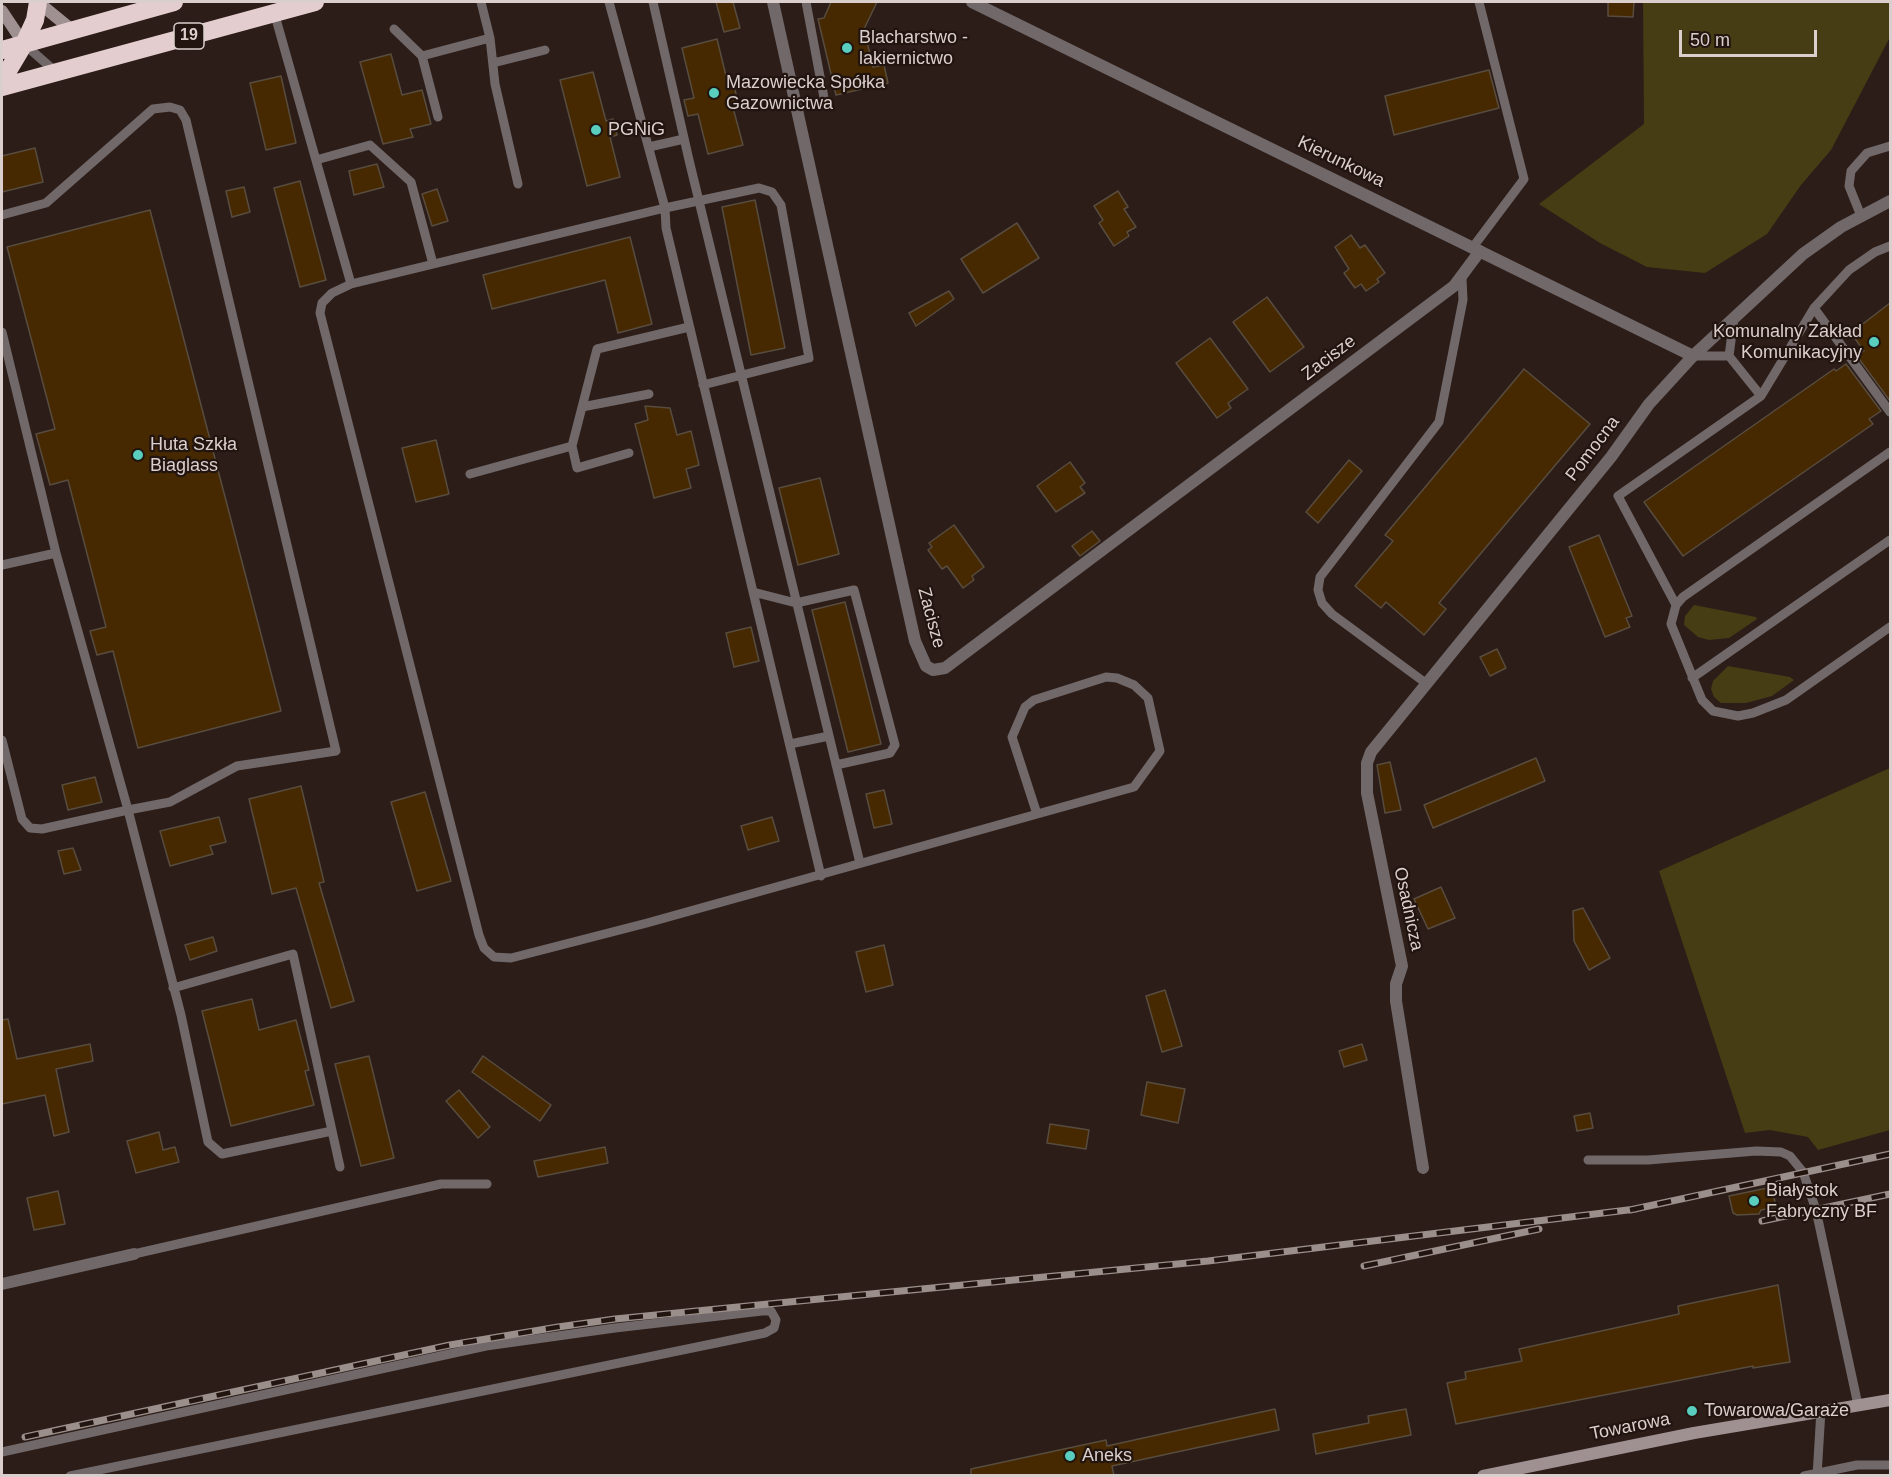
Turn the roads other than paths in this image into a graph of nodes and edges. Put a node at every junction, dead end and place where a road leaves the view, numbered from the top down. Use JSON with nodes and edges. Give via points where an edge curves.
{"nodes":[{"id":1,"x":38,"y":2,"type":"edge"},
{"id":2,"x":174,"y":2,"type":"edge"},
{"id":3,"x":315,"y":2,"type":"edge"},
{"id":4,"x":481,"y":2,"type":"edge"},
{"id":5,"x":609,"y":2,"type":"edge"},
{"id":6,"x":653,"y":2,"type":"edge"},
{"id":7,"x":773,"y":2,"type":"edge"},
{"id":8,"x":806,"y":2,"type":"edge"},
{"id":9,"x":972,"y":2,"type":"edge"},
{"id":10,"x":1479,"y":2,"type":"edge"},
{"id":11,"x":273,"y":7,"type":"edge"},
{"id":12,"x":2,"y":11,"type":"edge"},
{"id":13,"x":394,"y":29,"type":"dead end"},
{"id":14,"x":72,"y":30,"type":"junction"},
{"id":15,"x":489,"y":38,"type":"junction"},
{"id":16,"x":24,"y":44,"type":"junction"},
{"id":17,"x":2,"y":50,"type":"edge"},
{"id":18,"x":545,"y":50,"type":"dead end"},
{"id":19,"x":422,"y":56,"type":"junction"},
{"id":20,"x":493,"y":63,"type":"junction"},
{"id":21,"x":56,"y":72,"type":"junction"},
{"id":22,"x":2,"y":81,"type":"edge"},
{"id":23,"x":2,"y":87,"type":"edge"},
{"id":24,"x":825,"y":103,"type":"dead end"},
{"id":25,"x":438,"y":117,"type":"dead end"},
{"id":26,"x":684,"y":139,"type":"junction"},
{"id":27,"x":1890,"y":146,"type":"edge"},
{"id":28,"x":649,"y":147,"type":"junction"},
{"id":29,"x":316,"y":160,"type":"junction"},
{"id":30,"x":518,"y":184,"type":"dead end"},
{"id":31,"x":1890,"y":201,"type":"edge"},
{"id":32,"x":700,"y":202,"type":"junction"},
{"id":33,"x":665,"y":208,"type":"junction"},
{"id":34,"x":2,"y":214,"type":"edge"},
{"id":35,"x":1861,"y":216,"type":"junction"},
{"id":36,"x":1890,"y":246,"type":"edge"},
{"id":37,"x":1476,"y":249,"type":"junction"},
{"id":38,"x":433,"y":264,"type":"junction"},
{"id":39,"x":1462,"y":278,"type":"junction"},
{"id":40,"x":351,"y":284,"type":"junction"},
{"id":41,"x":1814,"y":308,"type":"junction"},
{"id":42,"x":1734,"y":318,"type":"junction"},
{"id":43,"x":689,"y":327,"type":"junction"},
{"id":44,"x":2,"y":332,"type":"edge"},
{"id":45,"x":1693,"y":356,"type":"junction"},
{"id":46,"x":1730,"y":356,"type":"junction"},
{"id":47,"x":742,"y":377,"type":"junction"},
{"id":48,"x":703,"y":385,"type":"junction"},
{"id":49,"x":649,"y":394,"type":"dead end"},
{"id":50,"x":1761,"y":396,"type":"junction"},
{"id":51,"x":582,"y":407,"type":"junction"},
{"id":52,"x":1890,"y":412,"type":"edge"},
{"id":53,"x":572,"y":446,"type":"junction"},
{"id":54,"x":1890,"y":452,"type":"edge"},
{"id":55,"x":629,"y":453,"type":"dead end"},
{"id":56,"x":470,"y":474,"type":"dead end"},
{"id":57,"x":1890,"y":540,"type":"edge"},
{"id":58,"x":56,"y":553,"type":"junction"},
{"id":59,"x":2,"y":565,"type":"edge"},
{"id":60,"x":753,"y":592,"type":"junction"},
{"id":61,"x":796,"y":603,"type":"junction"},
{"id":62,"x":1676,"y":605,"type":"junction"},
{"id":63,"x":1890,"y":627,"type":"edge"},
{"id":64,"x":1692,"y":678,"type":"junction"},
{"id":65,"x":1427,"y":684,"type":"junction"},
{"id":66,"x":829,"y":735,"type":"junction"},
{"id":67,"x":2,"y":740,"type":"edge"},
{"id":68,"x":790,"y":744,"type":"junction"},
{"id":69,"x":1367,"y":763,"type":"joint"},
{"id":70,"x":836,"y":765,"type":"junction"},
{"id":71,"x":128,"y":810,"type":"junction"},
{"id":72,"x":1038,"y":814,"type":"junction"},
{"id":73,"x":860,"y":863,"type":"junction"},
{"id":74,"x":821,"y":876,"type":"junction"},
{"id":75,"x":173,"y":988,"type":"junction"},
{"id":76,"x":332,"y":1131,"type":"junction"},
{"id":77,"x":1588,"y":1160,"type":"dead end"},
{"id":78,"x":340,"y":1167,"type":"dead end"},
{"id":79,"x":1424,"y":1168,"type":"dead end"},
{"id":80,"x":487,"y":1184,"type":"dead end"},
{"id":81,"x":134,"y":1254,"type":"joint"},
{"id":82,"x":2,"y":1284,"type":"edge"},
{"id":83,"x":1890,"y":1400,"type":"edge"},
{"id":84,"x":1858,"y":1405,"type":"junction"},
{"id":85,"x":1821,"y":1410,"type":"junction"},
{"id":86,"x":2,"y":1452,"type":"edge"},
{"id":87,"x":1890,"y":1465,"type":"edge"},
{"id":88,"x":1818,"y":1473,"type":"edge"},
{"id":89,"x":70,"y":1476,"type":"edge"},
{"id":90,"x":1483,"y":1476,"type":"edge"},
{"id":91,"x":1804,"y":1476,"type":"edge"}],
"edges":[{"from":1,"to":14,"type":"main road"},
{"from":1,"to":16,"type":"highway"},
{"from":2,"to":14,"type":"highway","number":"19"},
{"from":3,"to":11,"type":"highway","number":"19"},
{"from":4,"to":15,"type":"lane"},
{"from":5,"to":28,"type":"lane"},
{"from":6,"to":26,"type":"lane"},
{"from":7,"to":39,"type":"street","name":"Zacisze","via":[[915,640],[926,666],[933,670],[945,668]]},
{"from":8,"to":24,"type":"lane"},
{"from":9,"to":37,"type":"street","name":"Kierunkowa"},
{"from":10,"to":37,"type":"lane","via":[[1524,179]]},
{"from":11,"to":21,"type":"highway","number":"19"},
{"from":11,"to":29,"type":"lane"},
{"from":12,"to":16,"type":"main road"},
{"from":13,"to":19,"type":"lane"},
{"from":14,"to":16,"type":"highway","number":"19"},
{"from":15,"to":19,"type":"lane"},
{"from":15,"to":20,"type":"lane"},
{"from":16,"to":17,"type":"highway","number":"19"},
{"from":16,"to":21,"type":"lane"},
{"from":16,"to":22,"type":"highway"},
{"from":18,"to":20,"type":"lane"},
{"from":19,"to":25,"type":"lane"},
{"from":20,"to":30,"type":"lane"},
{"from":21,"to":23,"type":"highway","number":"19"},
{"from":26,"to":28,"type":"lane"},
{"from":26,"to":32,"type":"lane"},
{"from":27,"to":35,"type":"lane","via":[[1867,153],[1854,165],[1849,186]]},
{"from":28,"to":33,"type":"lane"},
{"from":29,"to":38,"type":"lane","via":[[370,145],[379,153],[411,182]]},
{"from":29,"to":40,"type":"lane"},
{"from":31,"to":35,"type":"street","name":"Pomocna"},
{"from":32,"to":33,"type":"lane"},
{"from":32,"to":47,"type":"lane"},
{"from":32,"to":47,"type":"lane","via":[[759,188],[772,192],[781,205],[809,358]]},
{"from":33,"to":38,"type":"lane"},
{"from":33,"to":43,"type":"lane"},
{"from":34,"to":71,"type":"lane","via":[[46,203],[153,109],[180,110],[186,120],[336,751],[237,766],[170,802]]},
{"from":35,"to":42,"type":"street","name":"Pomocna","via":[[1803,254]]},
{"from":36,"to":41,"type":"lane","via":[[1849,270]]},
{"from":37,"to":39,"type":"street","name":"Zacisze"},
{"from":37,"to":45,"type":"street","name":"Kierunkowa"},
{"from":38,"to":40,"type":"lane"},
{"from":39,"to":65,"type":"lane","via":[[1463,300],[1439,422],[1320,577],[1318,590],[1322,603],[1332,614]]},
{"from":40,"to":74,"type":"lane","via":[[332,292],[322,303],[320,313],[484,948],[494,957],[511,958]]},
{"from":41,"to":50,"type":"lane"},
{"from":41,"to":52,"type":"lane"},
{"from":42,"to":45,"type":"street","name":"Pomocna"},
{"from":42,"to":46,"type":"lane"},
{"from":43,"to":48,"type":"lane"},
{"from":43,"to":51,"type":"lane","via":[[597,349]]},
{"from":44,"to":58,"type":"lane"},
{"from":45,"to":46,"type":"lane"},
{"from":45,"to":65,"type":"street","name":"Pomocna","via":[[1649,404],[1611,457]]},
{"from":46,"to":50,"type":"lane"},
{"from":47,"to":48,"type":"lane"},
{"from":47,"to":61,"type":"lane"},
{"from":48,"to":60,"type":"lane"},
{"from":49,"to":51,"type":"lane"},
{"from":50,"to":62,"type":"lane","via":[[1618,496]]},
{"from":51,"to":53,"type":"lane"},
{"from":53,"to":55,"type":"lane","via":[[577,468]]},
{"from":53,"to":56,"type":"lane"},
{"from":54,"to":62,"type":"lane"},
{"from":57,"to":64,"type":"lane"},
{"from":58,"to":59,"type":"lane"},
{"from":58,"to":71,"type":"lane"},
{"from":60,"to":61,"type":"lane"},
{"from":60,"to":68,"type":"lane"},
{"from":61,"to":66,"type":"lane"},
{"from":61,"to":70,"type":"lane","via":[[854,590],[896,745],[890,753]]},
{"from":62,"to":64,"type":"lane","via":[[1671,624]]},
{"from":63,"to":64,"type":"lane","via":[[1786,699],[1753,713],[1725,715],[1713,711],[1702,700]]},
{"from":65,"to":69,"type":"street","name":"Pomocna","via":[[1378,742]]},
{"from":66,"to":68,"type":"lane"},
{"from":66,"to":70,"type":"lane"},
{"from":67,"to":71,"type":"lane","via":[[22,819],[30,828],[42,829]]},
{"from":68,"to":74,"type":"lane"},
{"from":69,"to":79,"type":"street","name":"Osadnicza","via":[[1369,807],[1402,966],[1395,1002]]},
{"from":70,"to":73,"type":"lane"},
{"from":71,"to":75,"type":"lane"},
{"from":72,"to":72,"type":"lane","via":[[1012,737],[1025,707],[1034,700],[1106,677],[1134,685],[1148,698],[1160,751],[1149,769],[1134,787]]},
{"from":72,"to":73,"type":"lane"},
{"from":73,"to":74,"type":"lane"},
{"from":75,"to":76,"type":"lane","via":[[208,1142],[215,1150],[222,1154]]},
{"from":75,"to":76,"type":"lane","via":[[293,954]]},
{"from":76,"to":78,"type":"lane"},
{"from":77,"to":84,"type":"lane","via":[[1771,1151],[1795,1160],[1818,1217]]},
{"from":80,"to":81,"type":"lane","via":[[441,1184]]},
{"from":81,"to":82,"type":"street"},
{"from":83,"to":84,"type":"main road","name":"Towarowa"},
{"from":84,"to":85,"type":"main road","name":"Towarowa"},
{"from":85,"to":88,"type":"lane"},
{"from":85,"to":90,"type":"main road","name":"Towarowa"},
{"from":86,"to":89,"type":"lane","via":[[486,1346],[762,1311],[771,1311],[776,1320],[774,1328],[765,1333]]},
{"from":87,"to":88,"type":"lane","via":[[1857,1465]]},
{"from":88,"to":91,"type":"lane"}]}
